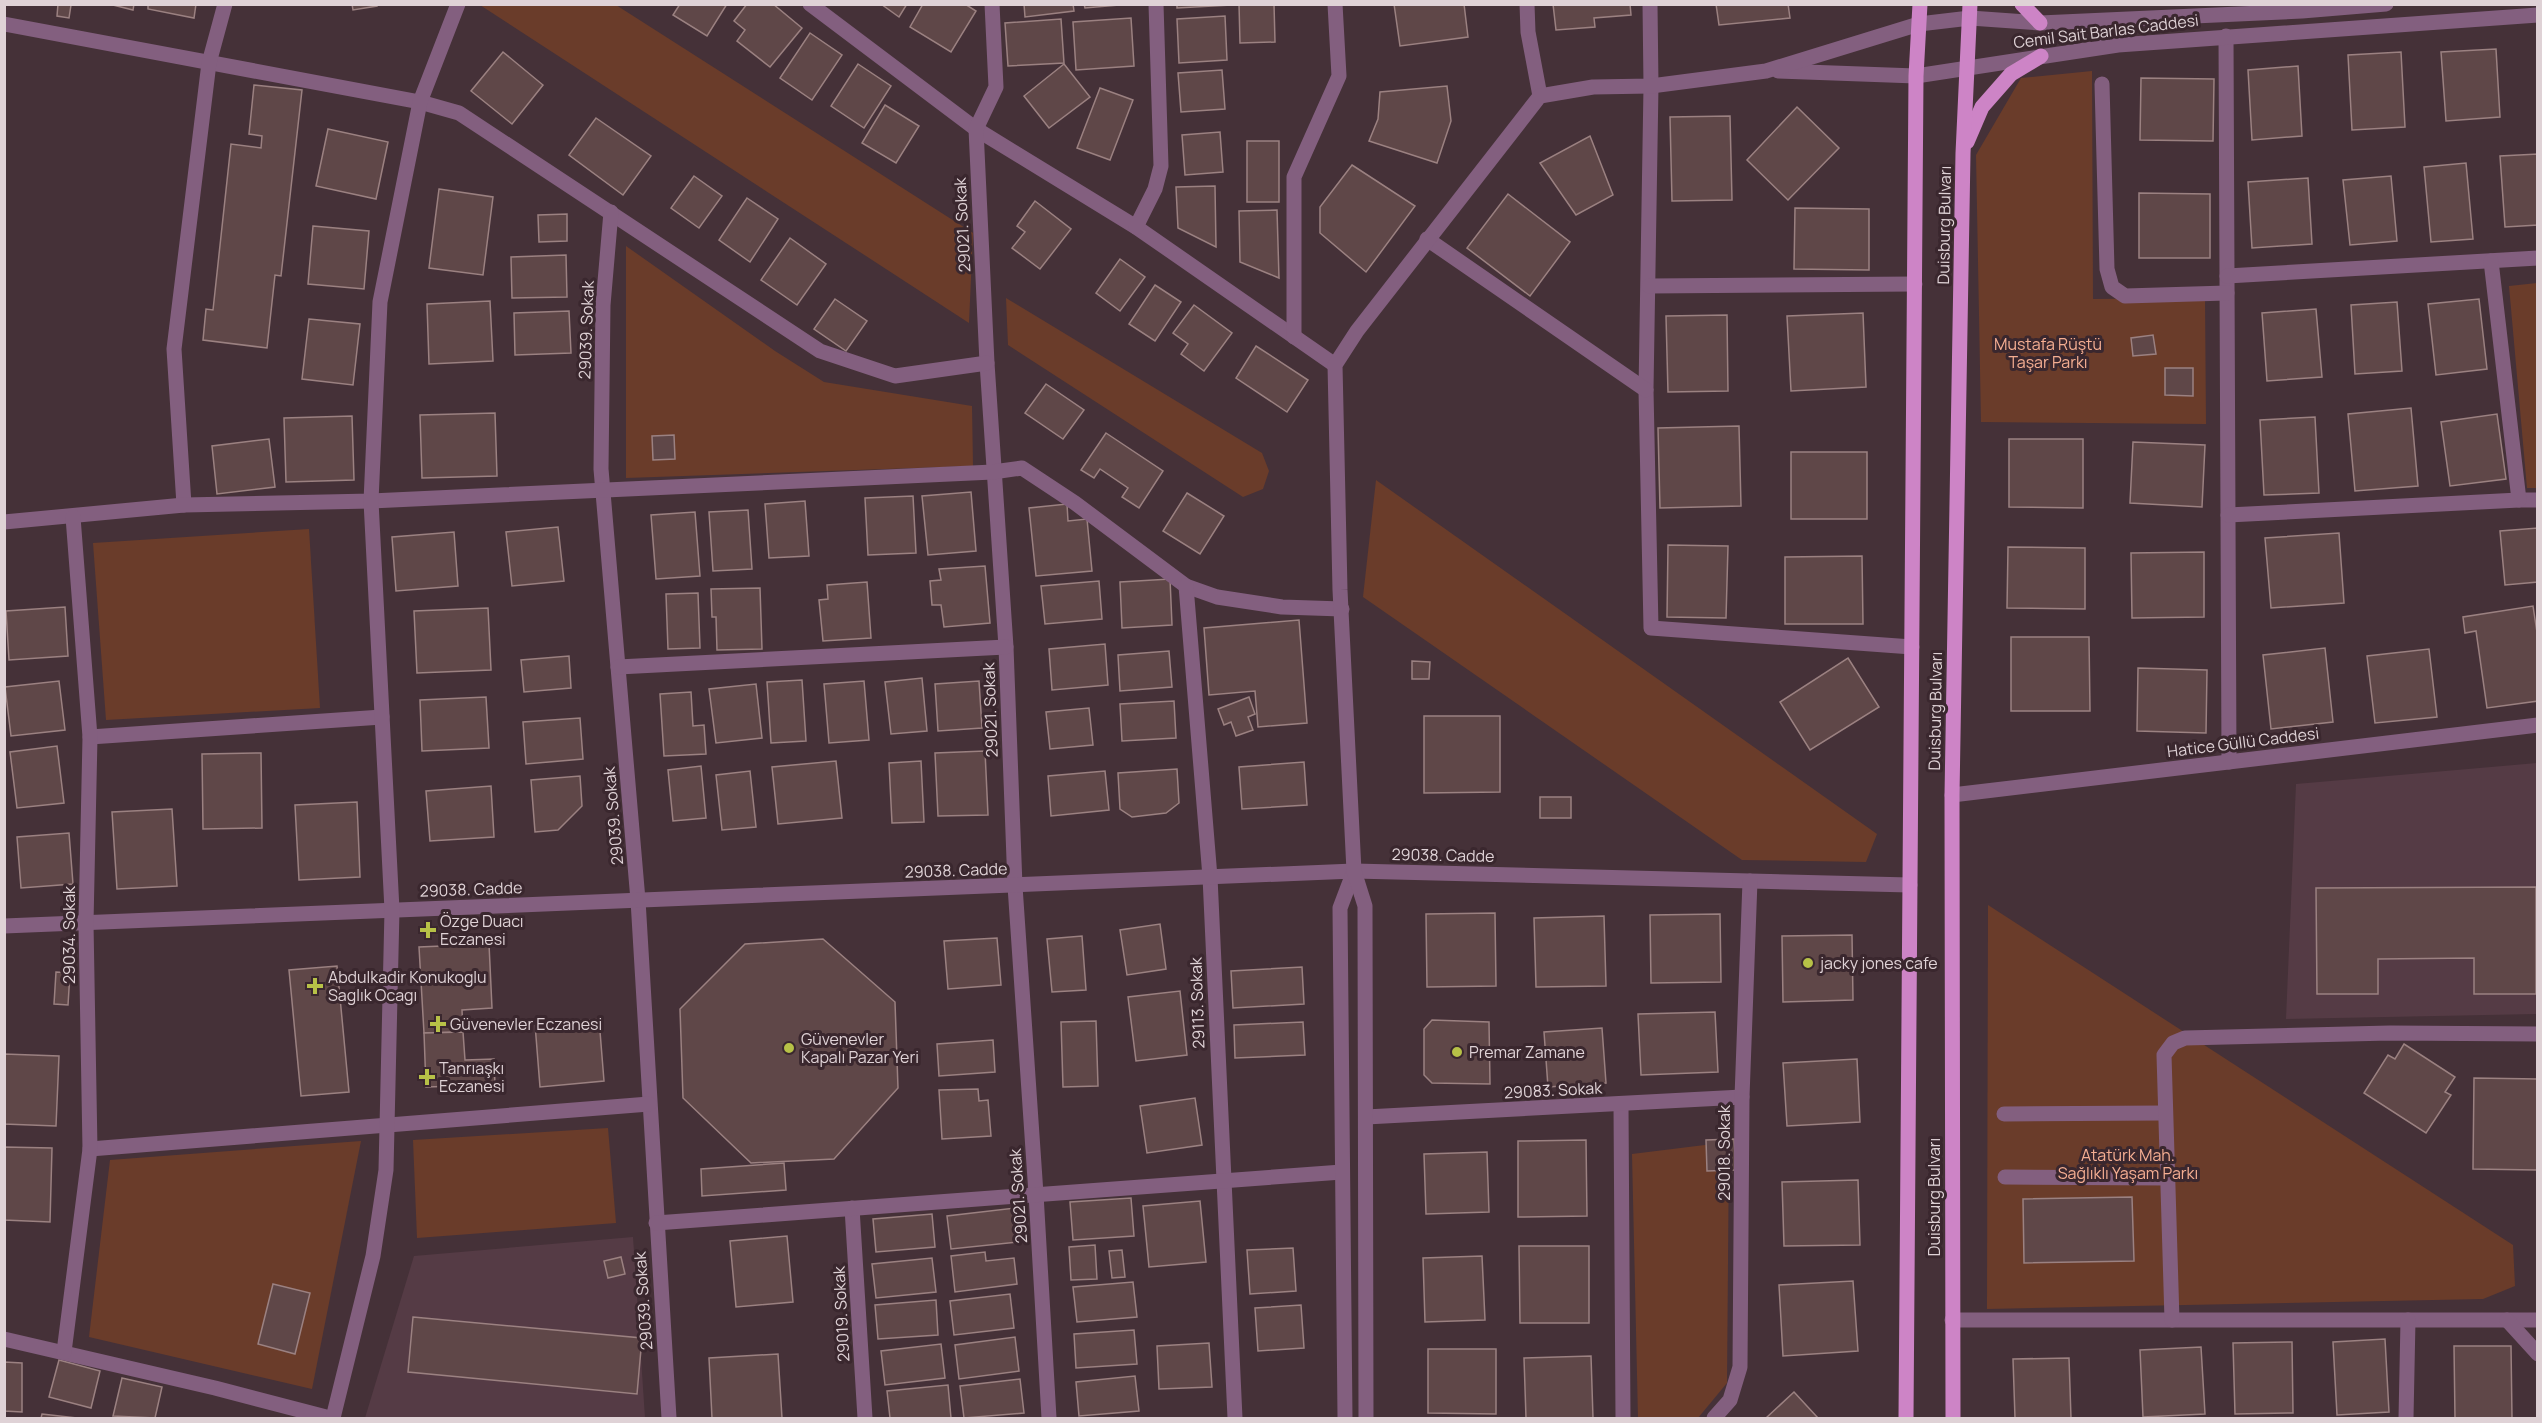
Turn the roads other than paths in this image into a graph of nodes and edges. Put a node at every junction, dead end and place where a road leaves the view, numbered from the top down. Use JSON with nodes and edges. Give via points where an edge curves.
{"nodes":[{"id":1,"x":225,"y":4,"type":"edge"},
{"id":2,"x":458,"y":4,"type":"edge"},
{"id":3,"x":810,"y":4,"type":"edge"},
{"id":4,"x":992,"y":4,"type":"edge"},
{"id":5,"x":1156,"y":4,"type":"edge"},
{"id":6,"x":1335,"y":4,"type":"edge"},
{"id":7,"x":1527,"y":4,"type":"edge"},
{"id":8,"x":1650,"y":4,"type":"edge"},
{"id":9,"x":1920,"y":4,"type":"edge"},
{"id":10,"x":2022,"y":4,"type":"edge"},
{"id":11,"x":2386,"y":4,"type":"edge"},
{"id":12,"x":2302,"y":8,"type":"edge"},
{"id":13,"x":1970,"y":11,"type":"edge"},
{"id":14,"x":2160,"y":12,"type":"edge"},
{"id":15,"x":2538,"y":15,"type":"edge"},
{"id":16,"x":2040,"y":23,"type":"junction"},
{"id":17,"x":4,"y":24,"type":"edge"},
{"id":18,"x":1919,"y":24,"type":"junction"},
{"id":19,"x":2226,"y":36,"type":"junction"},
{"id":20,"x":2041,"y":56,"type":"junction"},
{"id":21,"x":209,"y":63,"type":"junction"},
{"id":22,"x":1967,"y":67,"type":"junction"},
{"id":23,"x":1766,"y":71,"type":"junction"},
{"id":24,"x":1916,"y":76,"type":"junction"},
{"id":25,"x":2102,"y":84,"type":"dead end"},
{"id":26,"x":1651,"y":86,"type":"junction"},
{"id":27,"x":1540,"y":96,"type":"junction"},
{"id":28,"x":420,"y":102,"type":"junction"},
{"id":29,"x":976,"y":129,"type":"junction"},
{"id":30,"x":1963,"y":153,"type":"junction"},
{"id":31,"x":611,"y":212,"type":"junction"},
{"id":32,"x":1136,"y":227,"type":"junction"},
{"id":33,"x":1427,"y":239,"type":"junction"},
{"id":34,"x":2538,"y":258,"type":"edge"},
{"id":35,"x":2491,"y":261,"type":"junction"},
{"id":36,"x":2227,"y":276,"type":"junction"},
{"id":37,"x":1914,"y":284,"type":"junction"},
{"id":38,"x":1648,"y":286,"type":"junction"},
{"id":39,"x":2227,"y":293,"type":"junction"},
{"id":40,"x":1294,"y":337,"type":"junction"},
{"id":41,"x":987,"y":363,"type":"junction"},
{"id":42,"x":1335,"y":366,"type":"junction"},
{"id":43,"x":1646,"y":390,"type":"junction"},
{"id":44,"x":993,"y":472,"type":"junction"},
{"id":45,"x":603,"y":491,"type":"junction"},
{"id":46,"x":2519,"y":500,"type":"junction"},
{"id":47,"x":2538,"y":500,"type":"edge"},
{"id":48,"x":371,"y":501,"type":"junction"},
{"id":49,"x":183,"y":506,"type":"junction"},
{"id":50,"x":2228,"y":515,"type":"junction"},
{"id":51,"x":73,"y":516,"type":"junction"},
{"id":52,"x":4,"y":522,"type":"edge"},
{"id":53,"x":1186,"y":586,"type":"junction"},
{"id":54,"x":1342,"y":609,"type":"junction"},
{"id":55,"x":1006,"y":647,"type":"junction"},
{"id":56,"x":1912,"y":647,"type":"junction"},
{"id":57,"x":618,"y":667,"type":"junction"},
{"id":58,"x":382,"y":717,"type":"junction"},
{"id":59,"x":2538,"y":725,"type":"edge"},
{"id":60,"x":90,"y":737,"type":"junction"},
{"id":61,"x":2229,"y":762,"type":"junction"},
{"id":62,"x":1952,"y":795,"type":"junction"},
{"id":63,"x":1354,"y":871,"type":"junction"},
{"id":64,"x":1210,"y":877,"type":"junction"},
{"id":65,"x":1750,"y":881,"type":"junction"},
{"id":66,"x":1910,"y":885,"type":"junction"},
{"id":67,"x":1015,"y":886,"type":"junction"},
{"id":68,"x":638,"y":900,"type":"junction"},
{"id":69,"x":392,"y":910,"type":"junction"},
{"id":70,"x":86,"y":923,"type":"junction"},
{"id":71,"x":4,"y":926,"type":"edge"},
{"id":72,"x":2538,"y":1034,"type":"edge"},
{"id":73,"x":1742,"y":1097,"type":"junction"},
{"id":74,"x":649,"y":1104,"type":"junction"},
{"id":75,"x":1621,"y":1104,"type":"junction"},
{"id":76,"x":2165,"y":1113,"type":"junction"},
{"id":77,"x":2004,"y":1114,"type":"dead end"},
{"id":78,"x":1366,"y":1117,"type":"junction"},
{"id":79,"x":387,"y":1123,"type":"junction"},
{"id":80,"x":90,"y":1149,"type":"junction"},
{"id":81,"x":1342,"y":1172,"type":"junction"},
{"id":82,"x":2005,"y":1177,"type":"dead end"},
{"id":83,"x":2167,"y":1178,"type":"junction"},
{"id":84,"x":1223,"y":1180,"type":"junction"},
{"id":85,"x":1036,"y":1194,"type":"junction"},
{"id":86,"x":852,"y":1208,"type":"junction"},
{"id":87,"x":656,"y":1223,"type":"junction"},
{"id":88,"x":1952,"y":1320,"type":"junction"},
{"id":89,"x":2172,"y":1320,"type":"junction"},
{"id":90,"x":2408,"y":1320,"type":"junction"},
{"id":91,"x":2507,"y":1320,"type":"junction"},
{"id":92,"x":2538,"y":1320,"type":"edge"},
{"id":93,"x":4,"y":1339,"type":"edge"},
{"id":94,"x":64,"y":1352,"type":"junction"},
{"id":95,"x":2538,"y":1354,"type":"edge"},
{"id":96,"x":331,"y":1419,"type":"edge"},
{"id":97,"x":669,"y":1419,"type":"edge"},
{"id":98,"x":865,"y":1419,"type":"edge"},
{"id":99,"x":1049,"y":1419,"type":"edge"},
{"id":100,"x":1235,"y":1419,"type":"edge"},
{"id":101,"x":1345,"y":1419,"type":"edge"},
{"id":102,"x":1366,"y":1419,"type":"edge"},
{"id":103,"x":1623,"y":1419,"type":"edge"},
{"id":104,"x":1714,"y":1419,"type":"edge"},
{"id":105,"x":1906,"y":1419,"type":"edge"},
{"id":106,"x":1953,"y":1419,"type":"edge"},
{"id":107,"x":2406,"y":1419,"type":"edge"}],
"edges":[{"from":1,"to":21,"type":"street"},
{"from":2,"to":28,"type":"street"},
{"from":3,"to":29,"type":"street"},
{"from":4,"to":29,"type":"street","name":"29021. Sokak","via":[[996,87]]},
{"from":5,"to":32,"type":"street","via":[[1161,166],[1155,189]]},
{"from":6,"to":40,"type":"street","via":[[1339,76],[1294,177]]},
{"from":7,"to":27,"type":"street"},
{"from":8,"to":26,"type":"street"},
{"from":9,"to":18,"type":"main road","name":"Duisburg Bulvarı"},
{"from":10,"to":16,"type":"main road"},
{"from":11,"to":12,"type":"street","name":"Cemil Sait Barlas Caddesi"},
{"from":12,"to":14,"type":"street","name":"Cemil Sait Barlas Caddesi"},
{"from":13,"to":16,"type":"street","name":"Cemil Sait Barlas Caddesi"},
{"from":13,"to":18,"type":"street","name":"Cemil Sait Barlas Caddesi"},
{"from":13,"to":22,"type":"main road","name":"Duisburg Bulvarı"},
{"from":14,"to":16,"type":"street","name":"Cemil Sait Barlas Caddesi"},
{"from":15,"to":19,"type":"street","name":"Cemil Sait Barlas Caddesi"},
{"from":17,"to":21,"type":"street"},
{"from":18,"to":23,"type":"street","name":"Cemil Sait Barlas Caddesi"},
{"from":18,"to":24,"type":"main road","name":"Duisburg Bulvarı"},
{"from":19,"to":20,"type":"street","name":"Cemil Sait Barlas Caddesi"},
{"from":19,"to":36,"type":"street"},
{"from":20,"to":22,"type":"street","name":"Cemil Sait Barlas Caddesi"},
{"from":20,"to":30,"type":"main road","via":[[2011,74],[1982,107]]},
{"from":21,"to":28,"type":"street"},
{"from":21,"to":49,"type":"street","via":[[174,349]]},
{"from":22,"to":24,"type":"street","name":"Cemil Sait Barlas Caddesi"},
{"from":22,"to":30,"type":"main road","name":"Duisburg Bulvarı"},
{"from":23,"to":24,"type":"street","name":"Cemil Sait Barlas Caddesi"},
{"from":23,"to":26,"type":"street"},
{"from":24,"to":37,"type":"main road","name":"Duisburg Bulvarı"},
{"from":25,"to":39,"type":"street","via":[[2107,270],[2112,287],[2125,296]]},
{"from":26,"to":27,"type":"street","via":[[1593,87]]},
{"from":26,"to":38,"type":"street"},
{"from":27,"to":33,"type":"street"},
{"from":28,"to":31,"type":"street","via":[[459,113]]},
{"from":28,"to":48,"type":"street","via":[[380,302]]},
{"from":29,"to":32,"type":"street"},
{"from":29,"to":41,"type":"street","name":"29021. Sokak"},
{"from":30,"to":62,"type":"main road","name":"Duisburg Bulvarı"},
{"from":31,"to":41,"type":"street","via":[[820,351],[895,376]]},
{"from":31,"to":45,"type":"street","name":"29039. Sokak","via":[[603,304]]},
{"from":32,"to":40,"type":"street"},
{"from":33,"to":42,"type":"street"},
{"from":33,"to":43,"type":"street"},
{"from":34,"to":35,"type":"street"},
{"from":35,"to":36,"type":"street"},
{"from":35,"to":46,"type":"street"},
{"from":36,"to":39,"type":"street"},
{"from":37,"to":38,"type":"street"},
{"from":37,"to":56,"type":"main road","name":"Duisburg Bulvarı"},
{"from":38,"to":43,"type":"street"},
{"from":39,"to":50,"type":"street"},
{"from":40,"to":42,"type":"street"},
{"from":41,"to":44,"type":"street","name":"29021. Sokak"},
{"from":42,"to":54,"type":"street"},
{"from":43,"to":56,"type":"street","via":[[1651,628]]},
{"from":44,"to":45,"type":"street"},
{"from":44,"to":53,"type":"street","via":[[1022,468]]},
{"from":44,"to":55,"type":"street","name":"29021. Sokak"},
{"from":45,"to":48,"type":"street"},
{"from":45,"to":57,"type":"street","name":"29039. Sokak"},
{"from":46,"to":47,"type":"street"},
{"from":46,"to":50,"type":"street"},
{"from":48,"to":49,"type":"street"},
{"from":48,"to":58,"type":"street"},
{"from":49,"to":51,"type":"street"},
{"from":50,"to":61,"type":"street"},
{"from":51,"to":52,"type":"street"},
{"from":51,"to":60,"type":"street","name":"29034. Sokak"},
{"from":53,"to":54,"type":"street","via":[[1217,597],[1282,607]]},
{"from":53,"to":64,"type":"street","name":"29113. Sokak"},
{"from":54,"to":63,"type":"street"},
{"from":55,"to":57,"type":"street"},
{"from":55,"to":67,"type":"street","name":"29021. Sokak"},
{"from":56,"to":66,"type":"main road","name":"Duisburg Bulvarı"},
{"from":57,"to":68,"type":"street","name":"29039. Sokak"},
{"from":58,"to":60,"type":"street"},
{"from":58,"to":69,"type":"street"},
{"from":59,"to":61,"type":"street","name":"Hatice Güllü Caddesi"},
{"from":60,"to":70,"type":"street","name":"29034. Sokak"},
{"from":61,"to":62,"type":"street","name":"Hatice Güllü Caddesi"},
{"from":62,"to":88,"type":"main road","name":"Duisburg Bulvarı"},
{"from":63,"to":64,"type":"street","name":"29038. Cadde"},
{"from":63,"to":65,"type":"street","name":"29038. Cadde"},
{"from":63,"to":78,"type":"street","via":[[1365,906]]},
{"from":63,"to":81,"type":"street","via":[[1340,908]]},
{"from":64,"to":67,"type":"street","name":"29038. Cadde"},
{"from":64,"to":84,"type":"street","name":"29113. Sokak"},
{"from":65,"to":66,"type":"street","name":"29038. Cadde"},
{"from":65,"to":73,"type":"street","name":"29018. Sokak"},
{"from":66,"to":105,"type":"main road","name":"Duisburg Bulvarı"},
{"from":67,"to":68,"type":"street","name":"29038. Cadde"},
{"from":67,"to":85,"type":"street","name":"29021. Sokak"},
{"from":68,"to":69,"type":"street","name":"29038. Cadde"},
{"from":68,"to":74,"type":"street","name":"29039. Sokak"},
{"from":69,"to":70,"type":"street","name":"29038. Cadde"},
{"from":69,"to":79,"type":"street"},
{"from":70,"to":71,"type":"street","name":"29038. Cadde"},
{"from":70,"to":80,"type":"street","name":"29034. Sokak"},
{"from":72,"to":76,"type":"street","via":[[2185,1038],[2172,1042],[2164,1055]]},
{"from":73,"to":75,"type":"street","name":"29083. Sokak"},
{"from":73,"to":104,"type":"street","name":"29018. Sokak","via":[[1740,1367],[1730,1400]]},
{"from":74,"to":79,"type":"street"},
{"from":74,"to":87,"type":"street","name":"29039. Sokak"},
{"from":75,"to":78,"type":"street","name":"29083. Sokak"},
{"from":75,"to":103,"type":"street"},
{"from":76,"to":77,"type":"street"},
{"from":76,"to":83,"type":"street"},
{"from":78,"to":102,"type":"street"},
{"from":79,"to":80,"type":"street"},
{"from":79,"to":96,"type":"street","via":[[386,1170],[373,1256]]},
{"from":80,"to":94,"type":"street","name":"29034. Sokak"},
{"from":81,"to":84,"type":"street"},
{"from":81,"to":101,"type":"street"},
{"from":82,"to":83,"type":"street"},
{"from":83,"to":89,"type":"street"},
{"from":84,"to":85,"type":"street"},
{"from":84,"to":100,"type":"street","name":"29113. Sokak"},
{"from":85,"to":86,"type":"street"},
{"from":85,"to":99,"type":"street","name":"29021. Sokak"},
{"from":86,"to":87,"type":"street"},
{"from":86,"to":98,"type":"street","name":"29019. Sokak"},
{"from":87,"to":97,"type":"street","name":"29039. Sokak"},
{"from":88,"to":89,"type":"street"},
{"from":88,"to":106,"type":"main road","name":"Duisburg Bulvarı"},
{"from":89,"to":90,"type":"street"},
{"from":90,"to":91,"type":"street"},
{"from":90,"to":107,"type":"street"},
{"from":91,"to":92,"type":"street"},
{"from":91,"to":95,"type":"street"},
{"from":93,"to":94,"type":"street"},
{"from":94,"to":96,"type":"street"}]}
